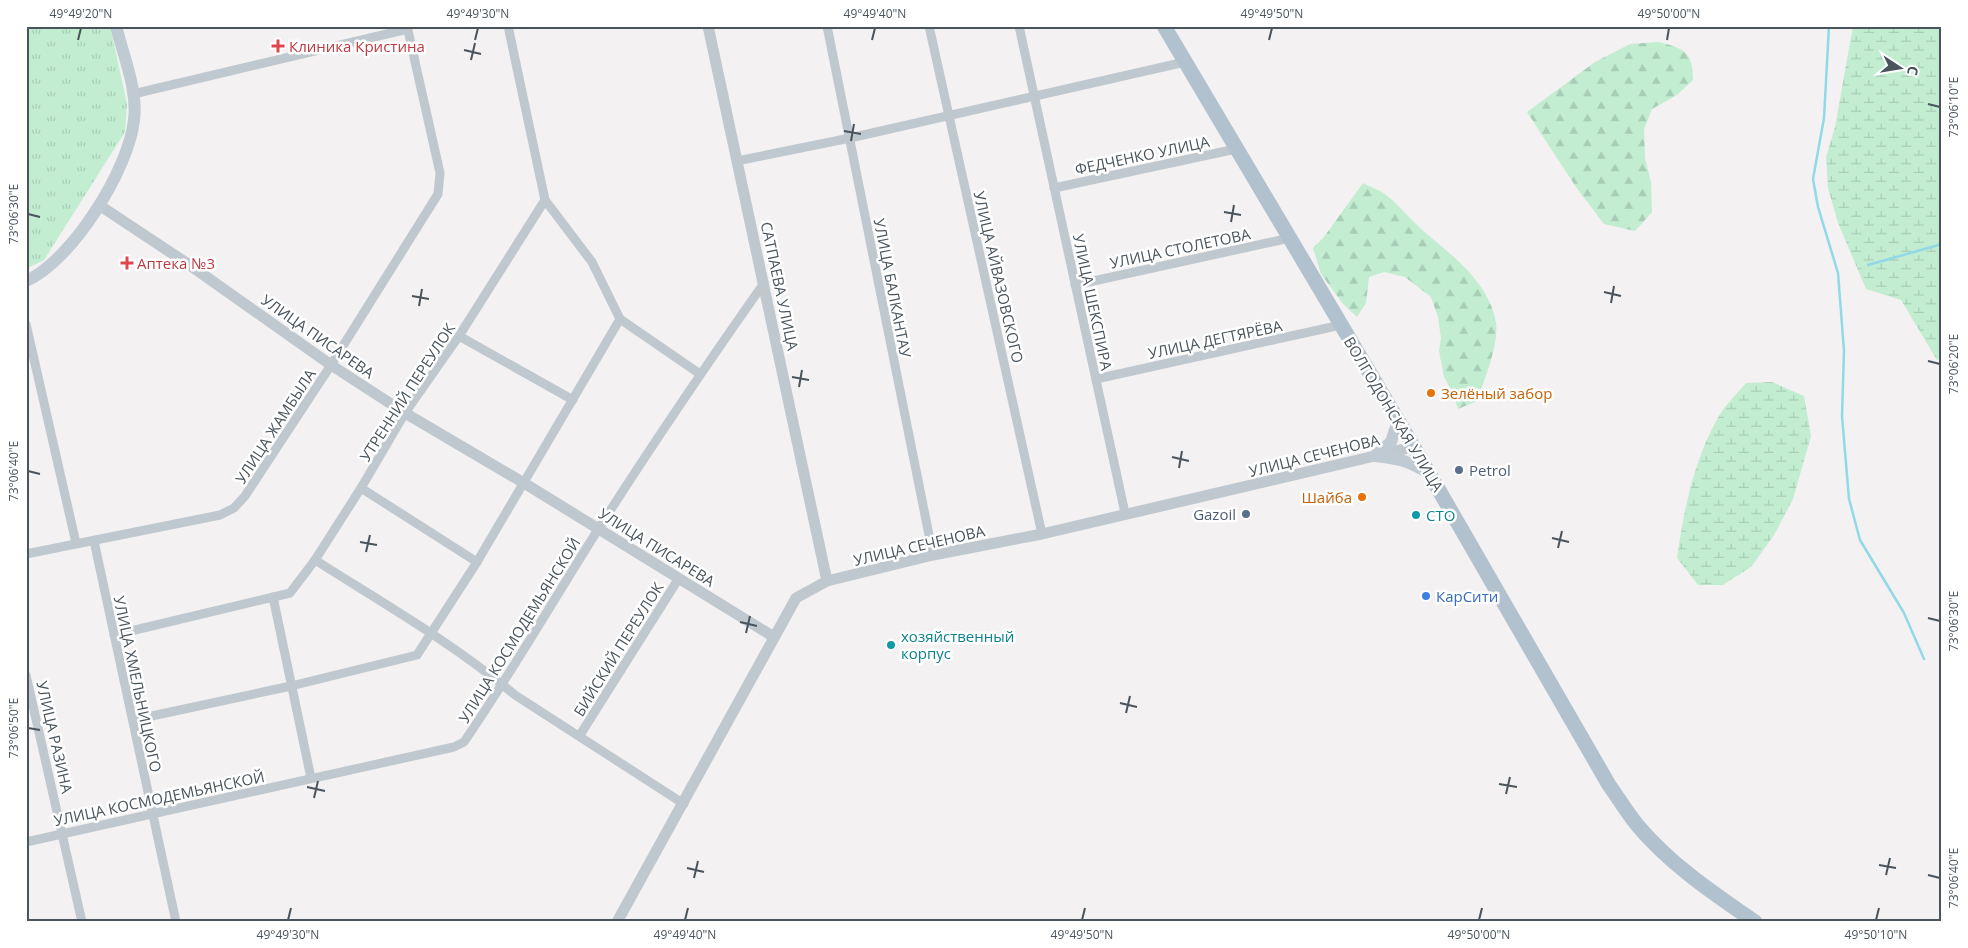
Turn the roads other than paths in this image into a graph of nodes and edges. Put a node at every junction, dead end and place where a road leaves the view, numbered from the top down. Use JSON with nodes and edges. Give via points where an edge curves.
{"nodes":[{"id":1,"x":116,"y":26,"type":"edge"},
{"id":2,"x":508,"y":26,"type":"edge"},
{"id":3,"x":708,"y":26,"type":"edge"},
{"id":4,"x":827,"y":26,"type":"edge"},
{"id":5,"x":929,"y":26,"type":"edge"},
{"id":6,"x":1019,"y":26,"type":"edge"},
{"id":7,"x":1164,"y":26,"type":"edge"},
{"id":8,"x":407,"y":27,"type":"edge"},
{"id":9,"x":1185,"y":62,"type":"junction"},
{"id":10,"x":133,"y":94,"type":"junction"},
{"id":11,"x":1034,"y":97,"type":"junction"},
{"id":12,"x":949,"y":116,"type":"junction"},
{"id":13,"x":850,"y":138,"type":"junction"},
{"id":14,"x":1236,"y":149,"type":"junction"},
{"id":15,"x":737,"y":161,"type":"junction"},
{"id":16,"x":1054,"y":188,"type":"junction"},
{"id":17,"x":545,"y":200,"type":"junction"},
{"id":18,"x":99,"y":205,"type":"junction"},
{"id":19,"x":1290,"y":238,"type":"junction"},
{"id":20,"x":26,"y":282,"type":"edge"},
{"id":21,"x":764,"y":283,"type":"junction"},
{"id":22,"x":1075,"y":285,"type":"junction"},
{"id":23,"x":620,"y":319,"type":"junction"},
{"id":24,"x":26,"y":324,"type":"edge"},
{"id":25,"x":1341,"y":325,"type":"junction"},
{"id":26,"x":459,"y":336,"type":"junction"},
{"id":27,"x":331,"y":365,"type":"junction"},
{"id":28,"x":700,"y":374,"type":"junction"},
{"id":29,"x":1096,"y":379,"type":"junction"},
{"id":30,"x":573,"y":400,"type":"junction"},
{"id":31,"x":405,"y":414,"type":"junction"},
{"id":32,"x":1398,"y":421,"type":"junction"},
{"id":33,"x":1412,"y":447,"type":"junction"},
{"id":34,"x":1375,"y":456,"type":"junction"},
{"id":35,"x":1429,"y":473,"type":"junction"},
{"id":36,"x":524,"y":483,"type":"junction"},
{"id":37,"x":361,"y":488,"type":"junction"},
{"id":38,"x":1125,"y":513,"type":"junction"},
{"id":39,"x":599,"y":529,"type":"junction"},
{"id":40,"x":1042,"y":534,"type":"junction"},
{"id":41,"x":94,"y":540,"type":"junction"},
{"id":42,"x":76,"y":543,"type":"junction"},
{"id":43,"x":26,"y":554,"type":"edge"},
{"id":44,"x":933,"y":555,"type":"junction"},
{"id":45,"x":315,"y":560,"type":"junction"},
{"id":46,"x":477,"y":562,"type":"junction"},
{"id":47,"x":679,"y":578,"type":"junction"},
{"id":48,"x":827,"y":581,"type":"junction"},
{"id":49,"x":274,"y":597,"type":"junction"},
{"id":50,"x":432,"y":634,"type":"junction"},
{"id":51,"x":114,"y":635,"type":"junction"},
{"id":52,"x":774,"y":636,"type":"junction"},
{"id":53,"x":26,"y":675,"type":"edge"},
{"id":54,"x":504,"y":685,"type":"junction"},
{"id":55,"x":291,"y":686,"type":"junction"},
{"id":56,"x":133,"y":720,"type":"junction"},
{"id":57,"x":580,"y":735,"type":"junction"},
{"id":58,"x":312,"y":778,"type":"junction"},
{"id":59,"x":684,"y":804,"type":"junction"},
{"id":60,"x":151,"y":813,"type":"junction"},
{"id":61,"x":62,"y":833,"type":"junction"},
{"id":62,"x":26,"y":842,"type":"edge"},
{"id":63,"x":82,"y":922,"type":"edge"},
{"id":64,"x":176,"y":922,"type":"edge"},
{"id":65,"x":617,"y":922,"type":"edge"},
{"id":66,"x":1755,"y":922,"type":"edge"}],
"edges":[{"from":1,"to":10,"type":"main road"},
{"from":2,"to":17,"type":"street"},
{"from":3,"to":15,"type":"street","name":"САТПАЕВА УЛИЦА"},
{"from":4,"to":13,"type":"street","name":"УЛИЦА БАЛКАНТАУ"},
{"from":5,"to":12,"type":"street","name":"УЛИЦА АЙВАЗОВСКОГО"},
{"from":6,"to":11,"type":"street","name":"УЛИЦА ШЕКСПИРА"},
{"from":7,"to":9,"type":"main road","name":"ВОЛГОДОНСКАЯ УЛИЦА"},
{"from":8,"to":10,"type":"street"},
{"from":8,"to":27,"type":"street","name":"УЛИЦА ЖАМБЫЛА","via":[[440,173],[438,194]]},
{"from":9,"to":11,"type":"street"},
{"from":9,"to":14,"type":"main road","name":"ВОЛГОДОНСКАЯ УЛИЦА"},
{"from":10,"to":18,"type":"main road","via":[[135,119],[129,148]]},
{"from":11,"to":12,"type":"street"},
{"from":11,"to":16,"type":"street","name":"УЛИЦА ШЕКСПИРА"},
{"from":12,"to":13,"type":"street"},
{"from":12,"to":40,"type":"street","name":"УЛИЦА АЙВАЗОВСКОГО"},
{"from":13,"to":15,"type":"street"},
{"from":13,"to":44,"type":"street","name":"УЛИЦА БАЛКАНТАУ"},
{"from":14,"to":16,"type":"street","name":"ФЕДЧЕНКО УЛИЦА"},
{"from":14,"to":19,"type":"main road","name":"ВОЛГОДОНСКАЯ УЛИЦА"},
{"from":15,"to":21,"type":"street","name":"САТПАЕВА УЛИЦА"},
{"from":16,"to":22,"type":"street","name":"УЛИЦА ШЕКСПИРА"},
{"from":17,"to":23,"type":"street","via":[[592,262]]},
{"from":17,"to":26,"type":"street","name":"УТРЕННИЙ ПЕРЕУЛОК"},
{"from":18,"to":20,"type":"main road","via":[[60,258]]},
{"from":18,"to":27,"type":"street","name":"УЛИЦА ПИСАРЕВА"},
{"from":19,"to":22,"type":"street","name":"УЛИЦА СТОЛЕТОВА"},
{"from":19,"to":25,"type":"main road","name":"ВОЛГОДОНСКАЯ УЛИЦА"},
{"from":21,"to":28,"type":"street","name":"УЛИЦА КОСМОДЕМЬЯНСКОЙ"},
{"from":21,"to":48,"type":"street","name":"САТПАЕВА УЛИЦА"},
{"from":22,"to":29,"type":"street","name":"УЛИЦА ШЕКСПИРА"},
{"from":23,"to":28,"type":"street"},
{"from":23,"to":30,"type":"street"},
{"from":24,"to":42,"type":"street"},
{"from":25,"to":29,"type":"street","name":"УЛИЦА ДЕГТЯРЁВА"},
{"from":25,"to":32,"type":"main road","name":"ВОЛГОДОНСКАЯ УЛИЦА"},
{"from":26,"to":30,"type":"street"},
{"from":26,"to":31,"type":"street","name":"УТРЕННИЙ ПЕРЕУЛОК"},
{"from":27,"to":31,"type":"street","name":"УЛИЦА ПИСАРЕВА"},
{"from":27,"to":41,"type":"street","name":"УЛИЦА ЖАМБЫЛА","via":[[234,508],[220,515]]},
{"from":28,"to":39,"type":"street","name":"УЛИЦА КОСМОДЕМЬЯНСКОЙ"},
{"from":29,"to":38,"type":"street","name":"УЛИЦА ШЕКСПИРА"},
{"from":30,"to":36,"type":"street"},
{"from":31,"to":36,"type":"street","name":"УЛИЦА ПИСАРЕВА"},
{"from":31,"to":37,"type":"street","name":"УТРЕННИЙ ПЕРЕУЛОК"},
{"from":32,"to":33,"type":"main road","name":"ВОЛГОДОНСКАЯ УЛИЦА"},
{"from":32,"to":34,"type":"main road","via":[[1391,442]]},
{"from":33,"to":34,"type":"street","name":"УЛИЦА СЕЧЕНОВА"},
{"from":33,"to":35,"type":"main road","name":"ВОЛГОДОНСКАЯ УЛИЦА"},
{"from":34,"to":35,"type":"main road","via":[[1400,458]]},
{"from":34,"to":38,"type":"street","name":"УЛИЦА СЕЧЕНОВА"},
{"from":35,"to":66,"type":"main road","name":"ВОЛГОДОНСКАЯ УЛИЦА","via":[[1609,785],[1637,825],[1672,861]]},
{"from":36,"to":39,"type":"street","name":"УЛИЦА ПИСАРЕВА"},
{"from":36,"to":46,"type":"street"},
{"from":37,"to":45,"type":"street","name":"УТРЕННИЙ ПЕРЕУЛОК"},
{"from":37,"to":46,"type":"street"},
{"from":38,"to":40,"type":"street","name":"УЛИЦА СЕЧЕНОВА"},
{"from":39,"to":47,"type":"street","name":"УЛИЦА ПИСАРЕВА"},
{"from":39,"to":54,"type":"street","name":"УЛИЦА КОСМОДЕМЬЯНСКОЙ"},
{"from":40,"to":44,"type":"street","name":"УЛИЦА СЕЧЕНОВА"},
{"from":41,"to":42,"type":"street","name":"УЛИЦА ЖАМБЫЛА"},
{"from":41,"to":51,"type":"street","name":"УЛИЦА ХМЕЛЬНИЦКОГО"},
{"from":42,"to":43,"type":"street","name":"УЛИЦА ЖАМБЫЛА"},
{"from":44,"to":48,"type":"street","name":"УЛИЦА СЕЧЕНОВА"},
{"from":45,"to":49,"type":"street","name":"УТРЕННИЙ ПЕРЕУЛОК","via":[[290,593]]},
{"from":45,"to":50,"type":"street"},
{"from":46,"to":50,"type":"street"},
{"from":47,"to":52,"type":"street","name":"УЛИЦА ПИСАРЕВА"},
{"from":47,"to":57,"type":"street","name":"БИЙСКИЙ ПЕРЕУЛОК"},
{"from":48,"to":52,"type":"street","name":"УЛИЦА СЕЧЕНОВА","via":[[796,598]]},
{"from":49,"to":51,"type":"street","name":"УТРЕННИЙ ПЕРЕУЛОК"},
{"from":49,"to":55,"type":"street"},
{"from":50,"to":54,"type":"street"},
{"from":50,"to":55,"type":"street","via":[[417,655]]},
{"from":51,"to":56,"type":"street","name":"УЛИЦА ХМЕЛЬНИЦКОГО"},
{"from":52,"to":59,"type":"street","name":"УЛИЦА СЕЧЕНОВА"},
{"from":53,"to":61,"type":"street","name":"УЛИЦА РАЗИНА"},
{"from":54,"to":57,"type":"street"},
{"from":54,"to":58,"type":"street","name":"УЛИЦА КОСМОДЕМЬЯНСКОЙ","via":[[464,742],[454,747]]},
{"from":55,"to":56,"type":"street"},
{"from":55,"to":58,"type":"street"},
{"from":56,"to":60,"type":"street","name":"УЛИЦА ХМЕЛЬНИЦКОГО"},
{"from":57,"to":59,"type":"street"},
{"from":58,"to":60,"type":"street","name":"УЛИЦА КОСМОДЕМЬЯНСКОЙ"},
{"from":59,"to":65,"type":"street","name":"УЛИЦА СЕЧЕНОВА"},
{"from":60,"to":61,"type":"street","name":"УЛИЦА КОСМОДЕМЬЯНСКОЙ"},
{"from":60,"to":64,"type":"street","name":"УЛИЦА ХМЕЛЬНИЦКОГО"},
{"from":61,"to":62,"type":"street","name":"УЛИЦА КОСМОДЕМЬЯНСКОЙ"},
{"from":61,"to":63,"type":"street","name":"УЛИЦА РАЗИНА"}]}
